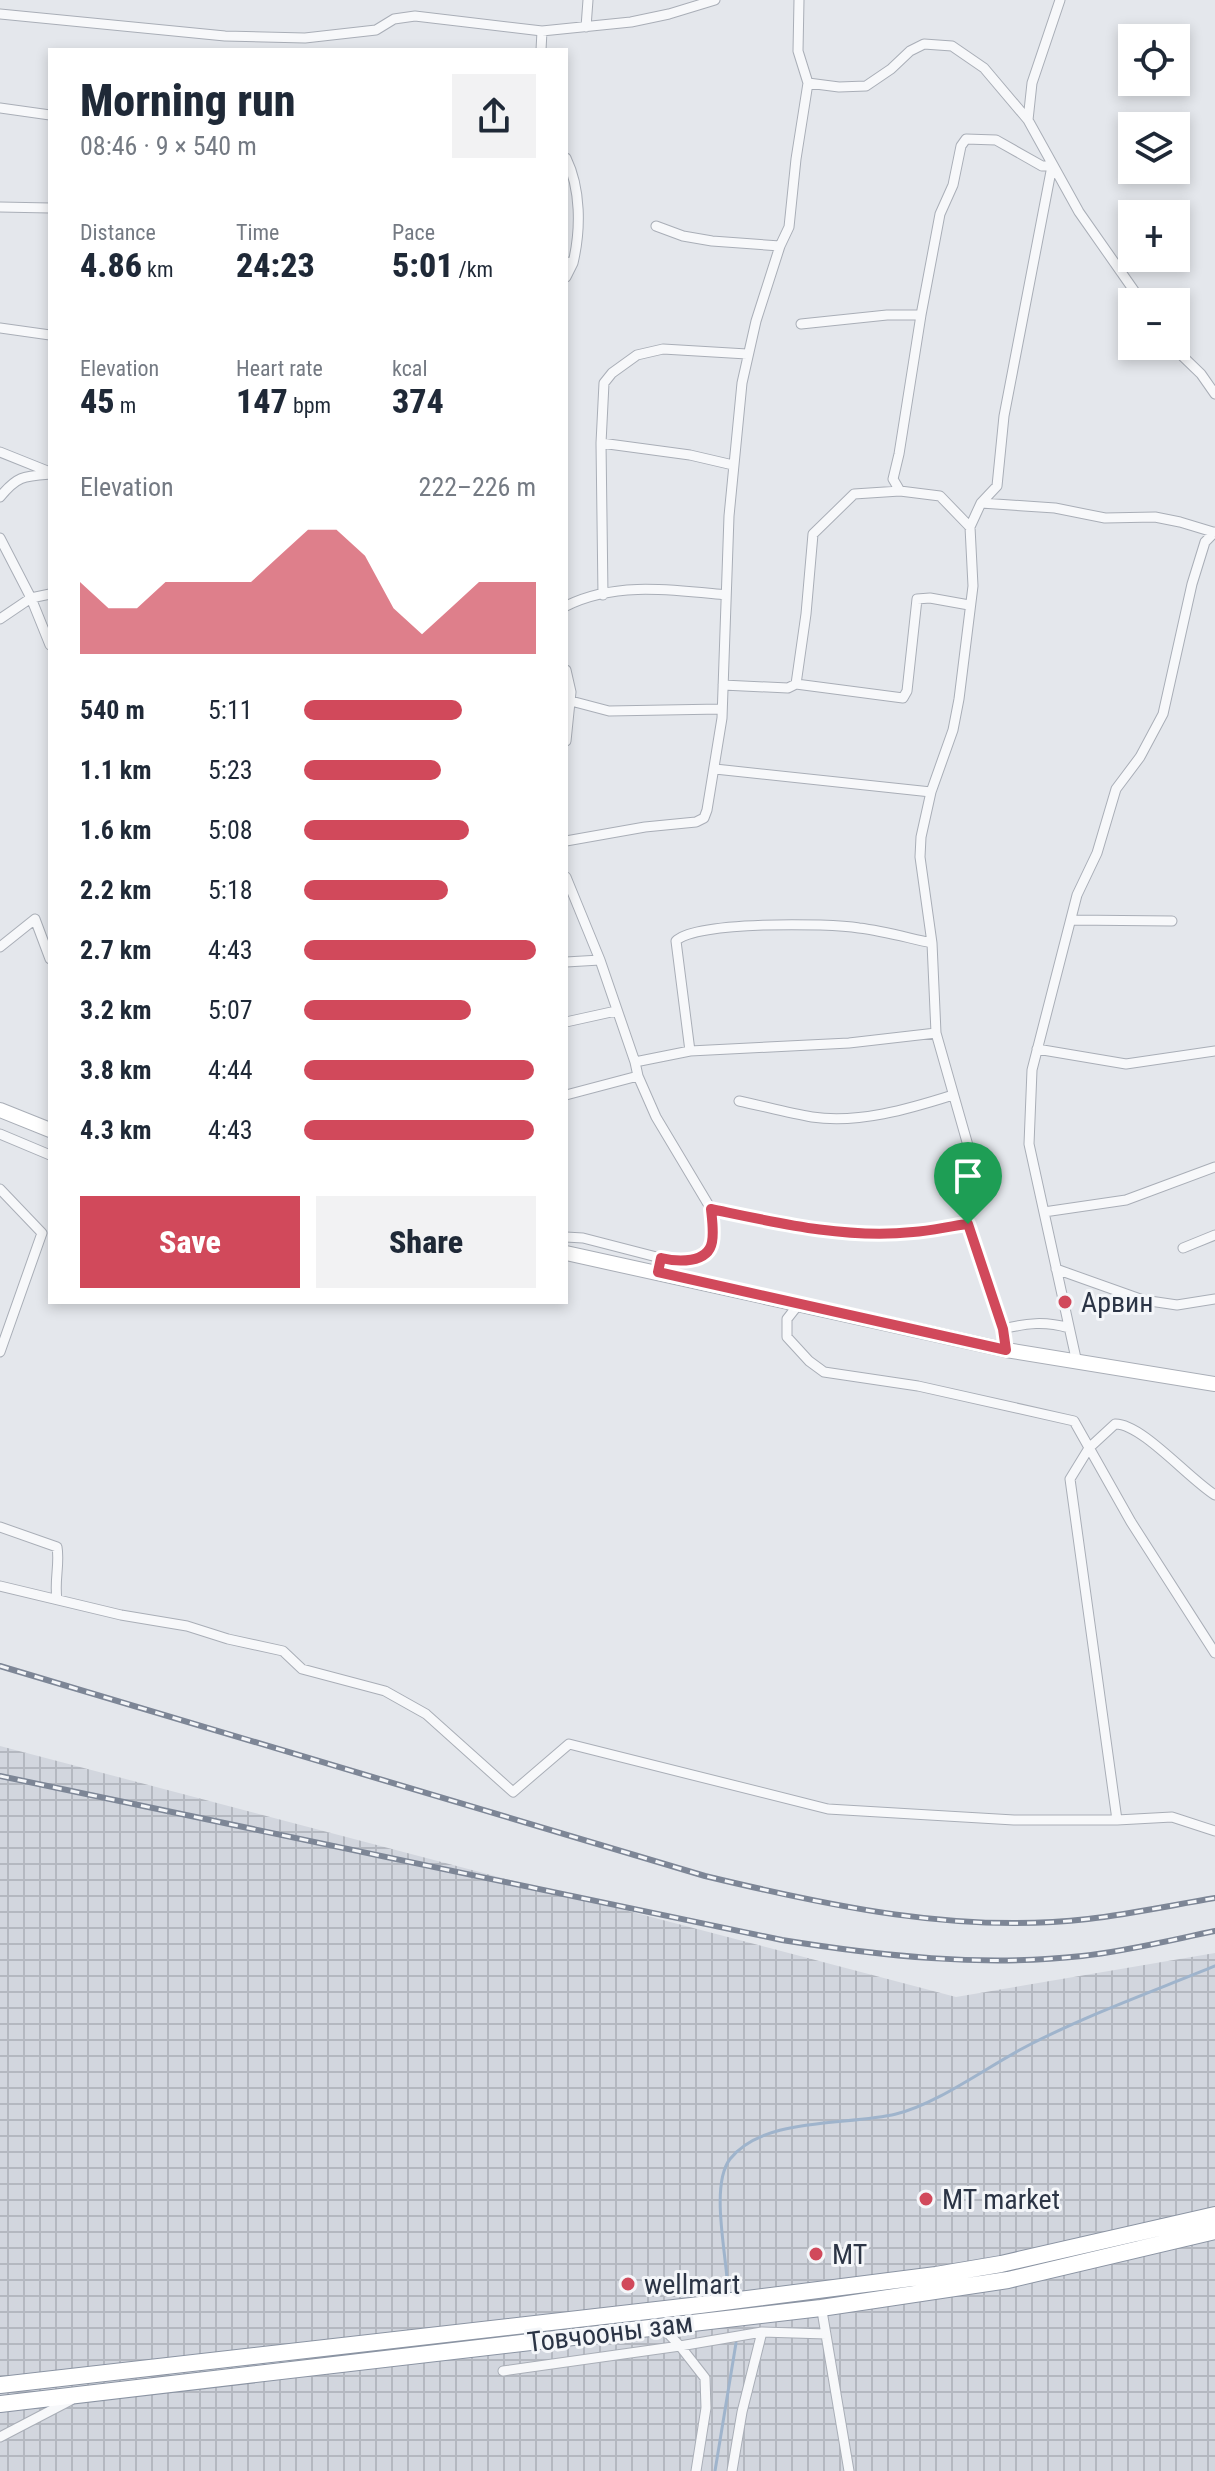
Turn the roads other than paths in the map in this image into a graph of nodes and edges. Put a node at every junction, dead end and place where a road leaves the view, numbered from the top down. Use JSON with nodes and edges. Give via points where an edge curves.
{"nodes":[{"id":1,"x":588,"y":0,"type":"edge"},
{"id":2,"x":715,"y":0,"type":"edge"},
{"id":3,"x":799,"y":0,"type":"edge"},
{"id":4,"x":1060,"y":0,"type":"edge"},
{"id":5,"x":0,"y":14,"type":"edge"},
{"id":6,"x":586,"y":27,"type":"junction"},
{"id":7,"x":542,"y":31,"type":"junction"},
{"id":8,"x":541,"y":48,"type":"edge"},
{"id":9,"x":808,"y":83,"type":"junction"},
{"id":10,"x":0,"y":108,"type":"edge"},
{"id":11,"x":48,"y":115,"type":"edge"},
{"id":12,"x":1028,"y":120,"type":"junction"},
{"id":13,"x":568,"y":166,"type":"edge"},
{"id":14,"x":1052,"y":166,"type":"junction"},
{"id":15,"x":0,"y":207,"type":"edge"},
{"id":16,"x":48,"y":208,"type":"edge"},
{"id":17,"x":656,"y":226,"type":"dead end"},
{"id":18,"x":780,"y":246,"type":"junction"},
{"id":19,"x":570,"y":262,"type":"edge"},
{"id":20,"x":1132,"y":288,"type":"edge"},
{"id":21,"x":921,"y":315,"type":"junction"},
{"id":22,"x":801,"y":324,"type":"dead end"},
{"id":23,"x":0,"y":328,"type":"edge"},
{"id":24,"x":48,"y":335,"type":"edge"},
{"id":25,"x":747,"y":354,"type":"junction"},
{"id":26,"x":1186,"y":360,"type":"edge"},
{"id":27,"x":1215,"y":394,"type":"edge"},
{"id":28,"x":601,"y":443,"type":"junction"},
{"id":29,"x":0,"y":452,"type":"edge"},
{"id":30,"x":733,"y":465,"type":"junction"},
{"id":31,"x":48,"y":472,"type":"edge"},
{"id":32,"x":48,"y":473,"type":"edge"},
{"id":33,"x":900,"y":491,"type":"junction"},
{"id":34,"x":0,"y":497,"type":"edge"},
{"id":35,"x":981,"y":503,"type":"junction"},
{"id":36,"x":970,"y":527,"type":"junction"},
{"id":37,"x":1214,"y":532,"type":"edge"},
{"id":38,"x":0,"y":538,"type":"edge"},
{"id":39,"x":48,"y":594,"type":"edge"},
{"id":40,"x":603,"y":595,"type":"junction"},
{"id":41,"x":726,"y":595,"type":"junction"},
{"id":42,"x":31,"y":598,"type":"junction"},
{"id":43,"x":568,"y":605,"type":"edge"},
{"id":44,"x":969,"y":605,"type":"junction"},
{"id":45,"x":0,"y":619,"type":"edge"},
{"id":46,"x":48,"y":640,"type":"edge"},
{"id":47,"x":568,"y":682,"type":"edge"},
{"id":48,"x":796,"y":684,"type":"junction"},
{"id":49,"x":723,"y":685,"type":"junction"},
{"id":50,"x":571,"y":701,"type":"junction"},
{"id":51,"x":721,"y":709,"type":"junction"},
{"id":52,"x":568,"y":725,"type":"edge"},
{"id":53,"x":715,"y":769,"type":"junction"},
{"id":54,"x":931,"y":792,"type":"junction"},
{"id":55,"x":568,"y":841,"type":"edge"},
{"id":56,"x":568,"y":882,"type":"edge"},
{"id":57,"x":1071,"y":920,"type":"junction"},
{"id":58,"x":1172,"y":921,"type":"dead end"},
{"id":59,"x":932,"y":943,"type":"junction"},
{"id":60,"x":0,"y":947,"type":"edge"},
{"id":61,"x":48,"y":954,"type":"edge"},
{"id":62,"x":600,"y":960,"type":"junction"},
{"id":63,"x":568,"y":962,"type":"edge"},
{"id":64,"x":616,"y":1011,"type":"junction"},
{"id":65,"x":568,"y":1022,"type":"edge"},
{"id":66,"x":936,"y":1033,"type":"junction"},
{"id":67,"x":1037,"y":1049,"type":"junction"},
{"id":68,"x":690,"y":1051,"type":"junction"},
{"id":69,"x":1215,"y":1051,"type":"edge"},
{"id":70,"x":635,"y":1062,"type":"junction"},
{"id":71,"x":638,"y":1076,"type":"junction"},
{"id":72,"x":568,"y":1094,"type":"edge"},
{"id":73,"x":953,"y":1095,"type":"junction"},
{"id":74,"x":739,"y":1101,"type":"dead end"},
{"id":75,"x":0,"y":1110,"type":"edge"},
{"id":76,"x":48,"y":1129,"type":"edge"},
{"id":77,"x":0,"y":1134,"type":"edge"},
{"id":78,"x":48,"y":1154,"type":"edge"},
{"id":79,"x":1215,"y":1167,"type":"edge"},
{"id":80,"x":0,"y":1189,"type":"edge"},
{"id":81,"x":711,"y":1209,"type":"junction"},
{"id":82,"x":1044,"y":1212,"type":"junction"},
{"id":83,"x":968,"y":1224,"type":"junction"},
{"id":84,"x":1215,"y":1235,"type":"edge"},
{"id":85,"x":568,"y":1237,"type":"edge"},
{"id":86,"x":1183,"y":1248,"type":"dead end"},
{"id":87,"x":568,"y":1253,"type":"edge"},
{"id":88,"x":659,"y":1265,"type":"junction"},
{"id":89,"x":1056,"y":1269,"type":"junction"},
{"id":90,"x":1215,"y":1299,"type":"edge"},
{"id":91,"x":798,"y":1305,"type":"junction"},
{"id":92,"x":1069,"y":1328,"type":"junction"},
{"id":93,"x":1003,"y":1329,"type":"junction"},
{"id":94,"x":1006,"y":1350,"type":"junction"},
{"id":95,"x":0,"y":1352,"type":"edge"},
{"id":96,"x":1077,"y":1363,"type":"junction"},
{"id":97,"x":1215,"y":1384,"type":"edge"},
{"id":98,"x":1089,"y":1448,"type":"junction"},
{"id":99,"x":1215,"y":1495,"type":"edge"},
{"id":100,"x":0,"y":1527,"type":"edge"},
{"id":101,"x":0,"y":1586,"type":"edge"},
{"id":102,"x":57,"y":1599,"type":"junction"},
{"id":103,"x":1215,"y":1653,"type":"edge"},
{"id":104,"x":1117,"y":1820,"type":"junction"},
{"id":105,"x":1215,"y":1831,"type":"edge"},
{"id":106,"x":1215,"y":2215,"type":"edge"},
{"id":107,"x":1215,"y":2231,"type":"edge"},
{"id":108,"x":818,"y":2290,"type":"junction"},
{"id":109,"x":821,"y":2308,"type":"junction"},
{"id":110,"x":661,"y":2326,"type":"junction"},
{"id":111,"x":762,"y":2332,"type":"junction"},
{"id":112,"x":826,"y":2334,"type":"junction"},
{"id":113,"x":680,"y":2346,"type":"junction"},
{"id":114,"x":503,"y":2371,"type":"dead end"},
{"id":115,"x":0,"y":2385,"type":"edge"},
{"id":116,"x":85,"y":2393,"type":"junction"},
{"id":117,"x":0,"y":2404,"type":"edge"},
{"id":118,"x":0,"y":2437,"type":"edge"},
{"id":119,"x":696,"y":2471,"type":"edge"},
{"id":120,"x":732,"y":2471,"type":"edge"},
{"id":121,"x":849,"y":2471,"type":"edge"}],
"edges":[{"from":1,"to":6,"type":"street"},
{"from":2,"to":6,"type":"street","via":[[631,22]]},
{"from":3,"to":9,"type":"street","via":[[798,51]]},
{"from":4,"to":12,"type":"street","via":[[1032,83]]},
{"from":5,"to":7,"type":"street","via":[[225,36],[305,38],[376,30],[394,19],[415,16]]},
{"from":6,"to":7,"type":"street"},
{"from":7,"to":8,"type":"street"},
{"from":9,"to":12,"type":"street","via":[[866,86],[924,44],[952,46],[984,68]]},
{"from":9,"to":18,"type":"street","via":[[789,227]]},
{"from":10,"to":11,"type":"street"},
{"from":12,"to":14,"type":"street"},
{"from":13,"to":19,"type":"street","via":[[579,239]]},
{"from":14,"to":20,"type":"street"},
{"from":14,"to":21,"type":"street","via":[[1042,166],[996,140],[966,139],[940,214]]},
{"from":14,"to":35,"type":"street","via":[[1004,416],[997,486]]},
{"from":15,"to":16,"type":"street"},
{"from":17,"to":18,"type":"street","via":[[712,241]]},
{"from":18,"to":25,"type":"street"},
{"from":21,"to":22,"type":"street"},
{"from":21,"to":33,"type":"street","via":[[893,479]]},
{"from":23,"to":24,"type":"street"},
{"from":25,"to":28,"type":"street","via":[[663,349],[637,355],[604,383]]},
{"from":25,"to":30,"type":"street"},
{"from":26,"to":27,"type":"street"},
{"from":28,"to":30,"type":"street"},
{"from":28,"to":40,"type":"street"},
{"from":29,"to":31,"type":"street"},
{"from":30,"to":41,"type":"street"},
{"from":32,"to":34,"type":"street","via":[[21,477]]},
{"from":33,"to":36,"type":"street","via":[[940,496]]},
{"from":33,"to":48,"type":"street","via":[[854,494],[813,534]]},
{"from":35,"to":36,"type":"street"},
{"from":35,"to":37,"type":"street","via":[[1105,518],[1155,517]]},
{"from":36,"to":44,"type":"street"},
{"from":37,"to":57,"type":"street","via":[[1205,542],[1192,584],[1163,714],[1116,789]]},
{"from":38,"to":42,"type":"street"},
{"from":39,"to":42,"type":"street"},
{"from":40,"to":41,"type":"street","via":[[637,588]]},
{"from":40,"to":43,"type":"street"},
{"from":41,"to":49,"type":"street"},
{"from":42,"to":45,"type":"street"},
{"from":42,"to":46,"type":"street"},
{"from":44,"to":48,"type":"street","via":[[917,599],[903,698]]},
{"from":44,"to":54,"type":"street","via":[[953,730]]},
{"from":47,"to":50,"type":"street"},
{"from":48,"to":49,"type":"street"},
{"from":49,"to":51,"type":"street"},
{"from":50,"to":51,"type":"street","via":[[609,711]]},
{"from":50,"to":52,"type":"street"},
{"from":51,"to":53,"type":"street"},
{"from":53,"to":54,"type":"street"},
{"from":53,"to":55,"type":"street","via":[[704,818],[696,822]]},
{"from":54,"to":59,"type":"street","via":[[920,857]]},
{"from":56,"to":62,"type":"street"},
{"from":57,"to":58,"type":"street"},
{"from":57,"to":67,"type":"street"},
{"from":59,"to":66,"type":"street"},
{"from":59,"to":68,"type":"street","via":[[858,927],[723,927],[681,935],[676,941]]},
{"from":60,"to":61,"type":"street","via":[[35,919]]},
{"from":62,"to":63,"type":"street"},
{"from":62,"to":64,"type":"street"},
{"from":64,"to":65,"type":"street"},
{"from":64,"to":70,"type":"street"},
{"from":66,"to":68,"type":"street"},
{"from":66,"to":73,"type":"street"},
{"from":67,"to":69,"type":"street","via":[[1126,1064]]},
{"from":67,"to":82,"type":"street","via":[[1029,1144]]},
{"from":68,"to":70,"type":"street"},
{"from":70,"to":71,"type":"street"},
{"from":71,"to":72,"type":"street"},
{"from":71,"to":81,"type":"street"},
{"from":73,"to":74,"type":"street","via":[[862,1117],[836,1118]]},
{"from":73,"to":83,"type":"street","via":[[969,1149]]},
{"from":75,"to":76,"type":"main road"},
{"from":77,"to":78,"type":"street"},
{"from":79,"to":82,"type":"street","via":[[1126,1200]]},
{"from":80,"to":95,"type":"street","via":[[42,1233]]},
{"from":81,"to":83,"type":"street","via":[[855,1233]]},
{"from":81,"to":88,"type":"street","via":[[708,1251],[696,1259]]},
{"from":82,"to":89,"type":"street"},
{"from":83,"to":93,"type":"street"},
{"from":84,"to":86,"type":"street"},
{"from":85,"to":88,"type":"street"},
{"from":87,"to":88,"type":"main road"},
{"from":88,"to":91,"type":"main road"},
{"from":89,"to":90,"type":"street","via":[[1143,1300],[1177,1305]]},
{"from":89,"to":92,"type":"street"},
{"from":91,"to":94,"type":"main road"},
{"from":91,"to":98,"type":"street","via":[[787,1319],[787,1337],[824,1372],[918,1386],[1074,1421]]},
{"from":92,"to":93,"type":"street","via":[[1048,1322]]},
{"from":92,"to":96,"type":"street"},
{"from":93,"to":94,"type":"street"},
{"from":94,"to":96,"type":"main road"},
{"from":96,"to":97,"type":"main road"},
{"from":98,"to":99,"type":"street","via":[[1123,1423]]},
{"from":98,"to":103,"type":"street"},
{"from":98,"to":104,"type":"street","via":[[1070,1479]]},
{"from":100,"to":102,"type":"street","via":[[57,1547]]},
{"from":101,"to":102,"type":"street"},
{"from":102,"to":104,"type":"street","via":[[283,1651],[302,1669],[385,1691],[426,1714],[513,1792],[569,1744],[828,1809]]},
{"from":104,"to":105,"type":"street","via":[[1172,1817]]},
{"from":106,"to":108,"type":"highway","name":"Товчооны зам","via":[[971,2269]]},
{"from":107,"to":109,"type":"highway","name":"Товчооны зам","via":[[1008,2280]]},
{"from":108,"to":109,"type":"street"},
{"from":108,"to":115,"type":"highway","name":"Товчооны зам"},
{"from":109,"to":110,"type":"highway","name":"Товчооны зам"},
{"from":109,"to":112,"type":"street"},
{"from":110,"to":113,"type":"street"},
{"from":110,"to":116,"type":"highway","name":"Товчооны зам"},
{"from":111,"to":112,"type":"street"},
{"from":111,"to":113,"type":"street"},
{"from":111,"to":120,"type":"street"},
{"from":112,"to":121,"type":"street"},
{"from":113,"to":114,"type":"street"},
{"from":113,"to":119,"type":"street","via":[[705,2378]]},
{"from":116,"to":117,"type":"highway","name":"Товчооны зам"},
{"from":116,"to":118,"type":"street"}]}
